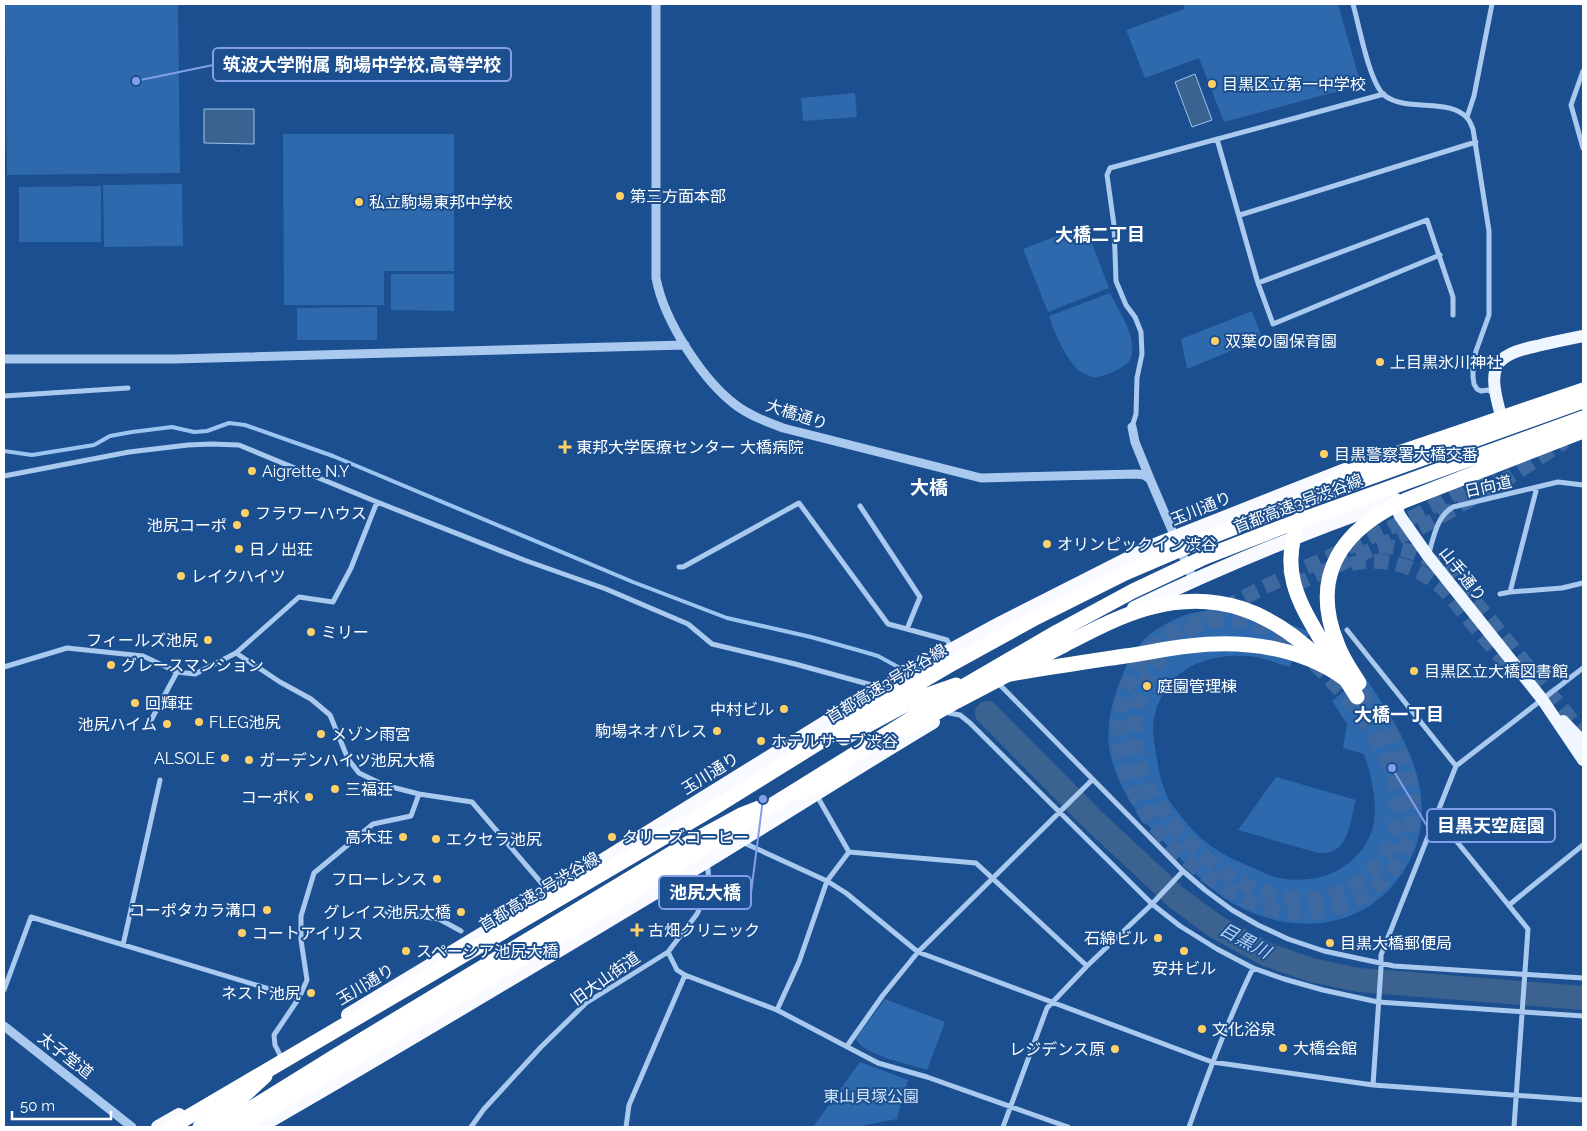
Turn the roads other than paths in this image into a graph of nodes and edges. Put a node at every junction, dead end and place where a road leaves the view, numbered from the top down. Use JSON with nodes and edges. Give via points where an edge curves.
{"nodes":[{"id":1,"x":656,"y":4,"type":"edge"},
{"id":2,"x":1353,"y":4,"type":"edge"},
{"id":3,"x":1492,"y":4,"type":"edge"},
{"id":4,"x":1583,"y":71,"type":"edge"},
{"id":5,"x":1384,"y":94,"type":"junction"},
{"id":6,"x":1467,"y":117,"type":"junction"},
{"id":7,"x":1217,"y":139,"type":"junction"},
{"id":8,"x":1476,"y":142,"type":"junction"},
{"id":9,"x":1583,"y":148,"type":"edge"},
{"id":10,"x":1240,"y":216,"type":"junction"},
{"id":11,"x":1440,"y":255,"type":"junction"},
{"id":12,"x":1258,"y":283,"type":"junction"},
{"id":13,"x":1453,"y":315,"type":"dead end"},
{"id":14,"x":1583,"y":336,"type":"edge"},
{"id":15,"x":685,"y":345,"type":"junction"},
{"id":16,"x":4,"y":359,"type":"edge"},
{"id":17,"x":1583,"y":385,"type":"edge"},
{"id":18,"x":128,"y":388,"type":"dead end"},
{"id":19,"x":1583,"y":390,"type":"edge"},
{"id":20,"x":1495,"y":394,"type":"junction"},
{"id":21,"x":4,"y":396,"type":"edge"},
{"id":22,"x":1583,"y":401,"type":"edge"},
{"id":23,"x":1500,"y":412,"type":"junction"},
{"id":24,"x":1583,"y":418,"type":"edge"},
{"id":25,"x":1132,"y":426,"type":"joint"},
{"id":26,"x":1583,"y":433,"type":"edge"},
{"id":27,"x":1375,"y":458,"type":"junction"},
{"id":28,"x":4,"y":476,"type":"edge"},
{"id":29,"x":1150,"y":480,"type":"junction"},
{"id":30,"x":1583,"y":485,"type":"edge"},
{"id":31,"x":1538,"y":487,"type":"junction"},
{"id":32,"x":1393,"y":501,"type":"junction"},
{"id":33,"x":377,"y":502,"type":"junction"},
{"id":34,"x":860,"y":506,"type":"dead end"},
{"id":35,"x":1175,"y":537,"type":"junction"},
{"id":36,"x":1428,"y":556,"type":"junction"},
{"id":37,"x":679,"y":567,"type":"dead end"},
{"id":38,"x":1193,"y":580,"type":"junction"},
{"id":39,"x":1583,"y":583,"type":"edge"},
{"id":40,"x":1510,"y":592,"type":"junction"},
{"id":41,"x":1500,"y":594,"type":"dead end"},
{"id":42,"x":907,"y":629,"type":"junction"},
{"id":43,"x":1347,"y":630,"type":"dead end"},
{"id":44,"x":952,"y":650,"type":"junction"},
{"id":45,"x":236,"y":652,"type":"junction"},
{"id":46,"x":4,"y":667,"type":"edge"},
{"id":47,"x":1583,"y":668,"type":"edge"},
{"id":48,"x":177,"y":672,"type":"junction"},
{"id":49,"x":996,"y":686,"type":"junction"},
{"id":50,"x":882,"y":688,"type":"junction"},
{"id":51,"x":1357,"y":689,"type":"junction"},
{"id":52,"x":1542,"y":699,"type":"junction"},
{"id":53,"x":949,"y":713,"type":"junction"},
{"id":54,"x":149,"y":724,"type":"dead end"},
{"id":55,"x":1583,"y":742,"type":"edge"},
{"id":56,"x":1583,"y":760,"type":"edge"},
{"id":57,"x":1456,"y":766,"type":"junction"},
{"id":58,"x":842,"y":776,"type":"junction"},
{"id":59,"x":160,"y":780,"type":"dead end"},
{"id":60,"x":1090,"y":782,"type":"junction"},
{"id":61,"x":814,"y":786,"type":"junction"},
{"id":62,"x":419,"y":794,"type":"junction"},
{"id":63,"x":717,"y":806,"type":"junction"},
{"id":64,"x":1060,"y":811,"type":"junction"},
{"id":65,"x":1436,"y":816,"type":"junction"},
{"id":66,"x":740,"y":841,"type":"junction"},
{"id":67,"x":1583,"y":845,"type":"edge"},
{"id":68,"x":849,"y":852,"type":"junction"},
{"id":69,"x":705,"y":862,"type":"junction"},
{"id":70,"x":1183,"y":871,"type":"junction"},
{"id":71,"x":993,"y":878,"type":"junction"},
{"id":72,"x":827,"y":881,"type":"junction"},
{"id":73,"x":550,"y":893,"type":"junction"},
{"id":74,"x":1152,"y":904,"type":"junction"},
{"id":75,"x":1509,"y":905,"type":"junction"},
{"id":76,"x":387,"y":912,"type":"dead end"},
{"id":77,"x":461,"y":931,"type":"dead end"},
{"id":78,"x":123,"y":945,"type":"junction"},
{"id":79,"x":668,"y":952,"type":"junction"},
{"id":80,"x":918,"y":952,"type":"junction"},
{"id":81,"x":1381,"y":965,"type":"junction"},
{"id":82,"x":1087,"y":966,"type":"junction"},
{"id":83,"x":1253,"y":968,"type":"junction"},
{"id":84,"x":685,"y":975,"type":"junction"},
{"id":85,"x":1525,"y":977,"type":"junction"},
{"id":86,"x":1583,"y":978,"type":"edge"},
{"id":87,"x":4,"y":990,"type":"edge"},
{"id":88,"x":299,"y":998,"type":"junction"},
{"id":89,"x":1379,"y":1000,"type":"junction"},
{"id":90,"x":1053,"y":1003,"type":"junction"},
{"id":91,"x":1523,"y":1009,"type":"junction"},
{"id":92,"x":777,"y":1010,"type":"junction"},
{"id":93,"x":1583,"y":1016,"type":"edge"},
{"id":94,"x":4,"y":1026,"type":"edge"},
{"id":95,"x":304,"y":1041,"type":"junction"},
{"id":96,"x":847,"y":1046,"type":"junction"},
{"id":97,"x":280,"y":1056,"type":"junction"},
{"id":98,"x":1212,"y":1062,"type":"junction"},
{"id":99,"x":1373,"y":1085,"type":"junction"},
{"id":100,"x":1517,"y":1096,"type":"junction"},
{"id":101,"x":1583,"y":1100,"type":"edge"},
{"id":102,"x":1011,"y":1106,"type":"junction"},
{"id":103,"x":132,"y":1127,"type":"edge"},
{"id":104,"x":158,"y":1127,"type":"edge"},
{"id":105,"x":171,"y":1127,"type":"edge"},
{"id":106,"x":200,"y":1127,"type":"edge"},
{"id":107,"x":221,"y":1127,"type":"edge"},
{"id":108,"x":240,"y":1127,"type":"edge"},
{"id":109,"x":259,"y":1127,"type":"edge"},
{"id":110,"x":471,"y":1127,"type":"edge"},
{"id":111,"x":626,"y":1127,"type":"edge"},
{"id":112,"x":1003,"y":1127,"type":"edge"},
{"id":113,"x":1068,"y":1127,"type":"edge"},
{"id":114,"x":1189,"y":1127,"type":"edge"},
{"id":115,"x":1514,"y":1127,"type":"edge"}],
"edges":[{"from":1,"to":15,"type":"street","name":"大橋通り","via":[[656,278],[658,291]]},
{"from":2,"to":5,"type":"street","via":[[1370,69]]},
{"from":3,"to":6,"type":"street"},
{"from":4,"to":9,"type":"street","via":[[1572,105]]},
{"from":5,"to":6,"type":"street","via":[[1398,103],[1442,107]]},
{"from":5,"to":7,"type":"street"},
{"from":6,"to":8,"type":"street"},
{"from":7,"to":10,"type":"street"},
{"from":7,"to":25,"type":"street","via":[[1110,168],[1107,176],[1114,225],[1116,282],[1141,332],[1142,354]]},
{"from":8,"to":10,"type":"street"},
{"from":8,"to":20,"type":"street","via":[[1489,231],[1489,315],[1476,351],[1474,384],[1481,391]]},
{"from":10,"to":12,"type":"street"},
{"from":11,"to":12,"type":"street","via":[[1427,220]]},
{"from":11,"to":12,"type":"street","via":[[1273,324]]},
{"from":11,"to":13,"type":"street","via":[[1454,302]]},
{"from":14,"to":20,"type":"main road","via":[[1506,355],[1497,367]]},
{"from":15,"to":16,"type":"street","via":[[175,360]]},
{"from":15,"to":29,"type":"street","name":"大橋通り","via":[[703,372],[728,399],[746,412],[783,428],[980,478],[1136,474]]},
{"from":17,"to":23,"type":"highway","name":"玉川通り"},
{"from":18,"to":21,"type":"street"},
{"from":19,"to":51,"type":"highway","bridge":true,"via":[[1369,463],[1341,476],[1310,503],[1292,542],[1293,581],[1312,625]]},
{"from":20,"to":23,"type":"main road"},
{"from":22,"to":63,"type":"highway","name":"首都高速3号渋谷線","bridge":true,"via":[[1281,509],[1125,573],[1037,616],[948,666]]},
{"from":23,"to":27,"type":"highway","name":"玉川通り"},
{"from":24,"to":61,"type":"highway","name":"首都高速3号渋谷線","bridge":true,"via":[[1282,527],[1205,557],[1133,591],[960,689]]},
{"from":25,"to":29,"type":"street"},
{"from":26,"to":32,"type":"highway"},
{"from":26,"to":51,"type":"highway","bridge":true,"via":[[1406,500],[1380,513],[1353,534],[1334,562],[1328,603],[1330,624]]},
{"from":27,"to":32,"type":"main road","name":"山手通り"},
{"from":27,"to":35,"type":"highway","name":"玉川通り"},
{"from":28,"to":33,"type":"street","via":[[129,452],[196,445],[239,445]]},
{"from":29,"to":35,"type":"street"},
{"from":30,"to":31,"type":"street","name":"日向道","via":[[1558,482]]},
{"from":31,"to":36,"type":"street","name":"日向道","via":[[1453,507],[1445,512]]},
{"from":31,"to":40,"type":"street"},
{"from":32,"to":36,"type":"main road","name":"山手通り"},
{"from":32,"to":38,"type":"highway","via":[[1286,540]]},
{"from":33,"to":45,"type":"street","via":[[352,568],[333,602],[299,597]]},
{"from":33,"to":50,"type":"street","via":[[688,624],[712,644]]},
{"from":34,"to":42,"type":"street","via":[[920,597]]},
{"from":35,"to":38,"type":"street"},
{"from":35,"to":44,"type":"highway","name":"玉川通り"},
{"from":36,"to":52,"type":"main road","name":"山手通り"},
{"from":37,"to":42,"type":"street","via":[[799,504],[888,624]]},
{"from":38,"to":49,"type":"highway","via":[[1132,609]]},
{"from":39,"to":40,"type":"street"},
{"from":40,"to":41,"type":"street"},
{"from":42,"to":44,"type":"street","via":[[947,640]]},
{"from":43,"to":57,"type":"street"},
{"from":44,"to":50,"type":"highway","name":"玉川通り"},
{"from":45,"to":48,"type":"street","via":[[195,674]]},
{"from":45,"to":62,"type":"street","via":[[330,714],[348,759],[359,773],[384,785]]},
{"from":46,"to":48,"type":"street","via":[[67,648],[143,656]]},
{"from":47,"to":52,"type":"street"},
{"from":48,"to":54,"type":"street"},
{"from":49,"to":53,"type":"highway"},
{"from":49,"to":60,"type":"street"},
{"from":50,"to":73,"type":"highway","name":"玉川通り"},
{"from":51,"to":61,"type":"highway","bridge":true,"via":[[1281,627],[1261,615],[1223,603],[1178,602],[1133,613],[1073,640],[957,701]]},
{"from":51,"to":63,"type":"highway","bridge":true,"via":[[1334,671],[1300,656],[1259,646],[1231,644],[1190,646],[983,679],[916,699]]},
{"from":52,"to":55,"type":"main road","name":"山手通り"},
{"from":52,"to":56,"type":"main road","name":"山手通り"},
{"from":52,"to":57,"type":"street"},
{"from":53,"to":58,"type":"highway"},
{"from":53,"to":64,"type":"street","via":[[964,718]]},
{"from":57,"to":65,"type":"street"},
{"from":58,"to":61,"type":"highway"},
{"from":58,"to":107,"type":"highway","bridge":true,"via":[[741,815],[689,843]]},
{"from":59,"to":78,"type":"street"},
{"from":60,"to":64,"type":"street"},
{"from":60,"to":70,"type":"street"},
{"from":61,"to":66,"type":"highway"},
{"from":61,"to":68,"type":"street"},
{"from":61,"to":108,"type":"highway","name":"首都高速3号渋谷線","bridge":true},
{"from":62,"to":73,"type":"street","via":[[472,802]]},
{"from":62,"to":88,"type":"street","via":[[411,816],[373,824],[314,873],[301,916],[300,940],[307,980]]},
{"from":63,"to":105,"type":"highway","name":"首都高速3号渋谷線","bridge":true},
{"from":64,"to":71,"type":"street"},
{"from":64,"to":74,"type":"street"},
{"from":65,"to":75,"type":"street"},
{"from":65,"to":81,"type":"street","via":[[1381,955]]},
{"from":66,"to":69,"type":"highway"},
{"from":66,"to":72,"type":"street"},
{"from":67,"to":75,"type":"street"},
{"from":68,"to":71,"type":"street","via":[[976,863]]},
{"from":68,"to":72,"type":"street"},
{"from":69,"to":79,"type":"street","name":"旧大山街道","via":[[709,888],[697,914]]},
{"from":69,"to":109,"type":"highway"},
{"from":70,"to":74,"type":"street"},
{"from":70,"to":81,"type":"street","via":[[1232,910],[1288,939]]},
{"from":71,"to":80,"type":"street"},
{"from":71,"to":82,"type":"street"},
{"from":72,"to":80,"type":"street"},
{"from":72,"to":92,"type":"street","via":[[799,962]]},
{"from":73,"to":95,"type":"highway","name":"玉川通り"},
{"from":74,"to":82,"type":"street"},
{"from":74,"to":83,"type":"street","via":[[1202,940]]},
{"from":75,"to":85,"type":"street","via":[[1528,929]]},
{"from":76,"to":77,"type":"street","via":[[440,918]]},
{"from":78,"to":87,"type":"street","via":[[31,917]]},
{"from":78,"to":88,"type":"street"},
{"from":79,"to":84,"type":"street","via":[[677,970]]},
{"from":79,"to":110,"type":"street","name":"旧大山街道","via":[[586,1003],[541,1047]]},
{"from":80,"to":90,"type":"street"},
{"from":80,"to":96,"type":"street"},
{"from":81,"to":85,"type":"street"},
{"from":81,"to":89,"type":"street"},
{"from":82,"to":90,"type":"street"},
{"from":83,"to":89,"type":"street","via":[[1316,988]]},
{"from":83,"to":98,"type":"street"},
{"from":84,"to":92,"type":"street"},
{"from":84,"to":111,"type":"street","via":[[629,1105]]},
{"from":85,"to":86,"type":"street"},
{"from":85,"to":91,"type":"street"},
{"from":88,"to":97,"type":"street","via":[[274,1035]]},
{"from":89,"to":91,"type":"street"},
{"from":89,"to":99,"type":"street"},
{"from":90,"to":98,"type":"street"},
{"from":90,"to":102,"type":"street","via":[[1047,1008]]},
{"from":91,"to":93,"type":"street"},
{"from":91,"to":100,"type":"street"},
{"from":92,"to":96,"type":"street"},
{"from":94,"to":103,"type":"street","name":"太子堂道"},
{"from":95,"to":97,"type":"highway","name":"玉川通り"},
{"from":95,"to":106,"type":"highway","via":[[230,1108]]},
{"from":96,"to":102,"type":"street","via":[[878,1063]]},
{"from":97,"to":104,"type":"highway","name":"玉川通り"},
{"from":98,"to":99,"type":"street"},
{"from":98,"to":114,"type":"street"},
{"from":99,"to":100,"type":"street"},
{"from":100,"to":101,"type":"street"},
{"from":100,"to":115,"type":"street"},
{"from":102,"to":112,"type":"street"},
{"from":102,"to":113,"type":"street"}]}
